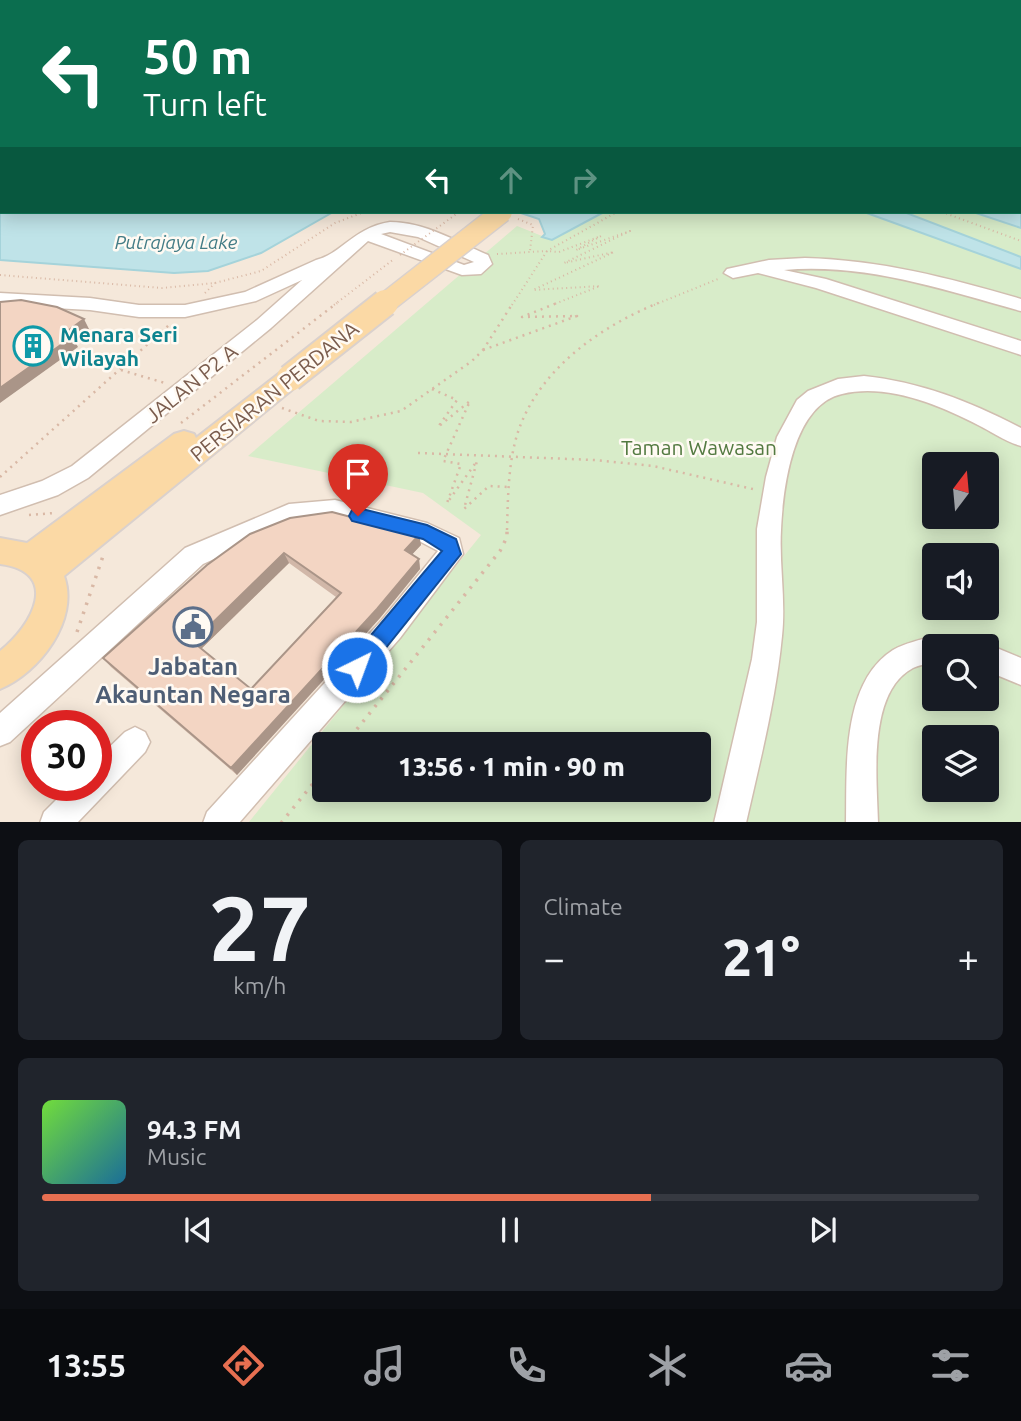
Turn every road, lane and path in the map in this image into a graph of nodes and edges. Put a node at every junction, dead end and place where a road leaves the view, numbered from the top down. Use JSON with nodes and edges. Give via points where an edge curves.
{"nodes":[{"id":1,"x":359,"y":214,"type":"edge"},
{"id":2,"x":456,"y":214,"type":"edge"},
{"id":3,"x":479,"y":214,"type":"edge"},
{"id":4,"x":506,"y":214,"type":"edge"},
{"id":5,"x":613,"y":214,"type":"edge"},
{"id":6,"x":947,"y":214,"type":"edge"},
{"id":7,"x":367,"y":235,"type":"junction"},
{"id":8,"x":1021,"y":241,"type":"edge"},
{"id":9,"x":345,"y":251,"type":"junction"},
{"id":10,"x":547,"y":251,"type":"junction"},
{"id":11,"x":530,"y":253,"type":"junction"},
{"id":12,"x":497,"y":254,"type":"dead end"},
{"id":13,"x":741,"y":271,"type":"junction"},
{"id":14,"x":0,"y":275,"type":"edge"},
{"id":15,"x":215,"y":283,"type":"junction"},
{"id":16,"x":0,"y":299,"type":"edge"},
{"id":17,"x":1021,"y":304,"type":"edge"},
{"id":18,"x":185,"y":311,"type":"junction"},
{"id":19,"x":1021,"y":348,"type":"edge"},
{"id":20,"x":483,"y":350,"type":"junction"},
{"id":21,"x":119,"y":369,"type":"junction"},
{"id":22,"x":185,"y":388,"type":"junction"},
{"id":23,"x":432,"y":389,"type":"junction"},
{"id":24,"x":280,"y":396,"type":"junction"},
{"id":25,"x":175,"y":428,"type":"dead end"},
{"id":26,"x":1021,"y":438,"type":"edge"},
{"id":27,"x":418,"y":453,"type":"dead end"},
{"id":28,"x":447,"y":454,"type":"junction"},
{"id":29,"x":514,"y":457,"type":"junction"},
{"id":30,"x":0,"y":477,"type":"edge"},
{"id":31,"x":508,"y":487,"type":"junction"},
{"id":32,"x":774,"y":493,"type":"junction"},
{"id":33,"x":0,"y":505,"type":"edge"},
{"id":34,"x":54,"y":513,"type":"dead end"},
{"id":35,"x":19,"y":518,"type":"dead end"},
{"id":36,"x":0,"y":551,"type":"edge"},
{"id":37,"x":104,"y":554,"type":"dead end"},
{"id":38,"x":40,"y":564,"type":"junction"},
{"id":39,"x":72,"y":642,"type":"dead end"},
{"id":40,"x":922,"y":653,"type":"edge"},
{"id":41,"x":999,"y":662,"type":"edge"},
{"id":42,"x":0,"y":672,"type":"edge"},
{"id":43,"x":1021,"y":672,"type":"edge"},
{"id":44,"x":0,"y":732,"type":"edge"},
{"id":45,"x":355,"y":732,"type":"edge"},
{"id":46,"x":135,"y":741,"type":"dead end"},
{"id":47,"x":112,"y":765,"type":"edge"},
{"id":48,"x":312,"y":785,"type":"edge"},
{"id":49,"x":77,"y":801,"type":"edge"},
{"id":50,"x":55,"y":822,"type":"edge"},
{"id":51,"x":218,"y":822,"type":"edge"},
{"id":52,"x":281,"y":822,"type":"edge"},
{"id":53,"x":730,"y":822,"type":"edge"},
{"id":54,"x":862,"y":822,"type":"edge"}],
"edges":[{"from":1,"to":15,"type":"path","via":[[335,223],[261,271]]},
{"from":2,"to":25,"type":"path","bridge":true},
{"from":3,"to":24,"type":"main road","name":"PERSIARAN PERDANA"},
{"from":4,"to":11,"type":"path","via":[[533,225]]},
{"from":4,"to":24,"type":"main road","name":"PERSIARAN PERDANA","bridge":true},
{"from":5,"to":10,"type":"path"},
{"from":6,"to":8,"type":"path"},
{"from":7,"to":7,"type":"street","name":"JALAN P2 A","via":[[462,270],[475,270],[483,264],[482,259],[407,228],[390,227]]},
{"from":7,"to":9,"type":"street","name":"JALAN P2 A"},
{"from":9,"to":18,"type":"street","via":[[250,297]]},
{"from":9,"to":22,"type":"street","name":"JALAN P2 A"},
{"from":10,"to":11,"type":"path"},
{"from":10,"to":20,"type":"path"},
{"from":10,"to":20,"type":"path","via":[[559,252],[601,236],[576,250],[630,231],[564,263],[614,252],[533,290],[600,286],[522,317],[577,316]]},
{"from":11,"to":12,"type":"path"},
{"from":13,"to":17,"type":"street","via":[[802,262],[881,270]]},
{"from":13,"to":19,"type":"street","via":[[820,283]]},
{"from":13,"to":29,"type":"path","via":[[629,315],[579,349],[547,378],[519,429]]},
{"from":14,"to":15,"type":"path","via":[[162,288]]},
{"from":15,"to":18,"type":"path"},
{"from":16,"to":18,"type":"street"},
{"from":18,"to":21,"type":"path"},
{"from":20,"to":23,"type":"path"},
{"from":21,"to":22,"type":"path"},
{"from":21,"to":30,"type":"path"},
{"from":22,"to":33,"type":"street","name":"JALAN P2 A","via":[[80,472]]},
{"from":23,"to":24,"type":"path","via":[[401,411],[351,422],[318,421]]},
{"from":23,"to":28,"type":"path","via":[[457,400],[438,427],[470,401]]},
{"from":24,"to":38,"type":"main road","name":"PERSIARAN PERDANA"},
{"from":26,"to":32,"type":"street","via":[[947,402],[908,389],[889,385],[840,388],[814,397],[798,417]]},
{"from":27,"to":28,"type":"path"},
{"from":28,"to":29,"type":"path"},
{"from":28,"to":31,"type":"path","via":[[443,461],[461,464],[447,503],[477,461],[464,509],[489,486]]},
{"from":29,"to":31,"type":"path"},
{"from":29,"to":32,"type":"path","via":[[653,466]]},
{"from":31,"to":45,"type":"path","via":[[507,537],[500,551]]},
{"from":32,"to":53,"type":"street","via":[[769,530],[769,634]]},
{"from":34,"to":35,"type":"path"},
{"from":36,"to":38,"type":"main road","via":[[14,551]]},
{"from":37,"to":39,"type":"path"},
{"from":38,"to":42,"type":"main road","via":[[53,592],[48,616],[36,639]]},
{"from":40,"to":54,"type":"street","via":[[890,669],[870,700],[864,719]]},
{"from":41,"to":43,"type":"street"},
{"from":44,"to":51,"type":"street","via":[[194,556],[289,514],[335,510],[427,533],[450,545],[452,554],[391,629]]},
{"from":46,"to":47,"type":"street"},
{"from":48,"to":52,"type":"path"},
{"from":49,"to":50,"type":"street"}]}
